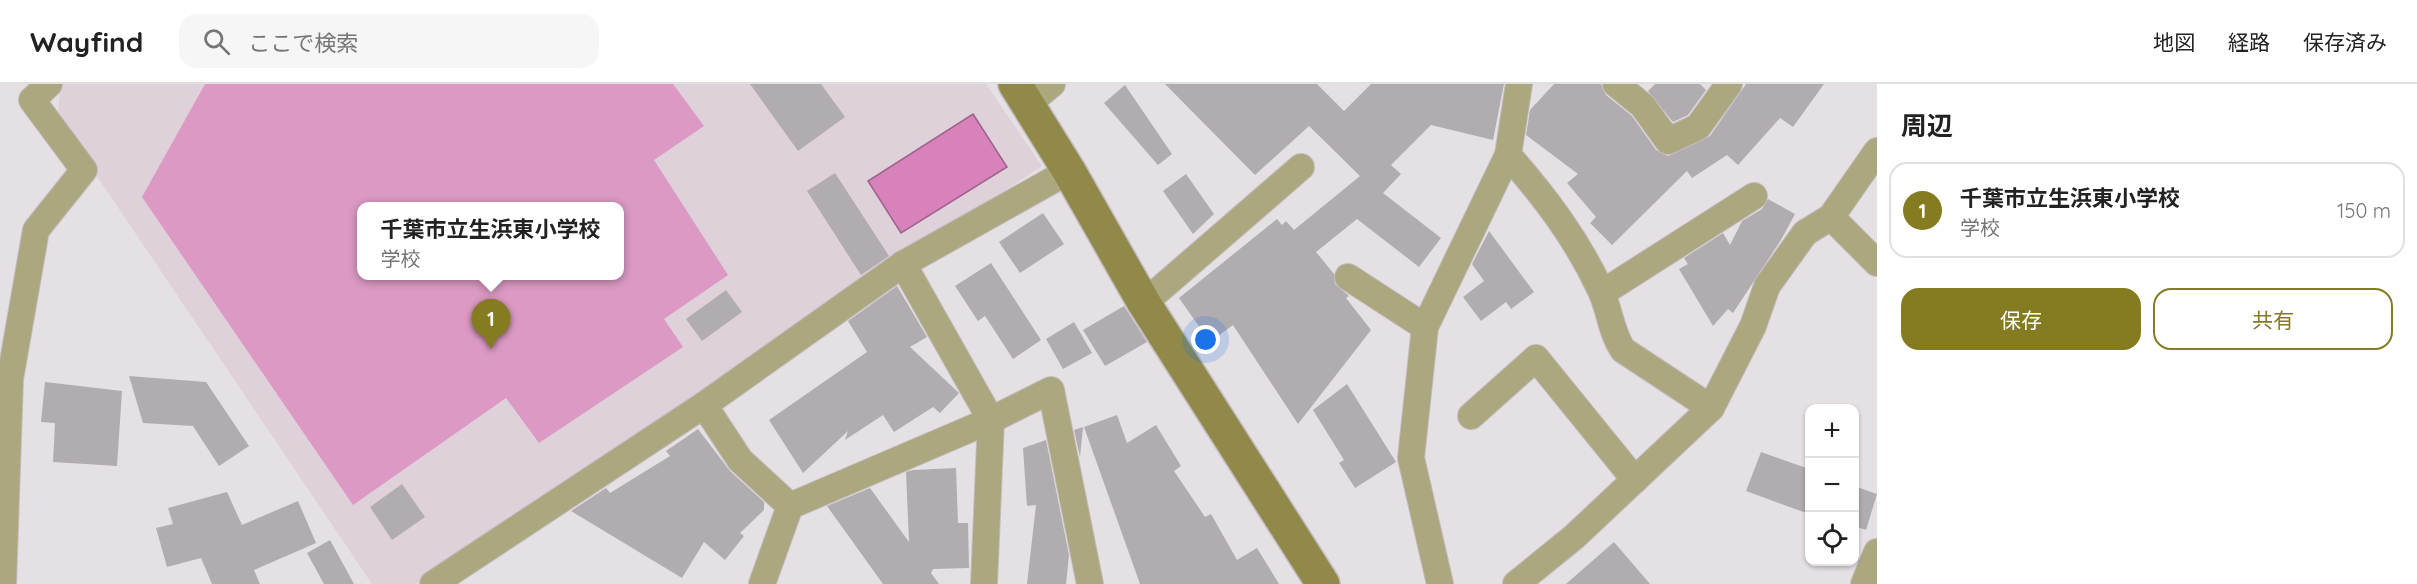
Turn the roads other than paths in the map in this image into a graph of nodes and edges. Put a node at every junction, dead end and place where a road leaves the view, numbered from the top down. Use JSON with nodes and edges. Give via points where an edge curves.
{"nodes":[{"id":1,"x":49,"y":84,"type":"edge"},
{"id":2,"x":1519,"y":84,"type":"edge"},
{"id":3,"x":1616,"y":84,"type":"edge"},
{"id":4,"x":1729,"y":84,"type":"edge"},
{"id":5,"x":1032,"y":90,"type":"edge"},
{"id":6,"x":1877,"y":151,"type":"edge"},
{"id":7,"x":1508,"y":155,"type":"junction"},
{"id":8,"x":1301,"y":167,"type":"dead end"},
{"id":9,"x":1069,"y":171,"type":"junction"},
{"id":10,"x":1754,"y":196,"type":"dead end"},
{"id":11,"x":1831,"y":217,"type":"junction"},
{"id":12,"x":1877,"y":263,"type":"edge"},
{"id":13,"x":903,"y":264,"type":"junction"},
{"id":14,"x":1348,"y":277,"type":"dead end"},
{"id":15,"x":1602,"y":293,"type":"junction"},
{"id":16,"x":1144,"y":303,"type":"junction"},
{"id":17,"x":1425,"y":327,"type":"junction"},
{"id":18,"x":704,"y":405,"type":"junction"},
{"id":19,"x":1711,"y":408,"type":"junction"},
{"id":20,"x":1471,"y":416,"type":"dead end"},
{"id":21,"x":992,"y":420,"type":"junction"},
{"id":22,"x":1635,"y":480,"type":"junction"},
{"id":23,"x":790,"y":506,"type":"junction"},
{"id":24,"x":1877,"y":552,"type":"edge"},
{"id":25,"x":3,"y":584,"type":"edge"},
{"id":26,"x":433,"y":584,"type":"edge"},
{"id":27,"x":762,"y":584,"type":"edge"},
{"id":28,"x":984,"y":584,"type":"edge"},
{"id":29,"x":1090,"y":584,"type":"edge"},
{"id":30,"x":1323,"y":584,"type":"edge"},
{"id":31,"x":1440,"y":584,"type":"edge"},
{"id":32,"x":1516,"y":584,"type":"edge"},
{"id":33,"x":1864,"y":584,"type":"edge"}],
"edges":[{"from":1,"to":25,"type":"street","via":[[32,100],[84,170],[36,230],[10,379]]},
{"from":2,"to":7,"type":"street"},
{"from":3,"to":4,"type":"street","via":[[1643,106],[1668,141],[1698,127]]},
{"from":5,"to":9,"type":"street"},
{"from":6,"to":11,"type":"street"},
{"from":7,"to":15,"type":"street","via":[[1560,218]]},
{"from":7,"to":17,"type":"street"},
{"from":8,"to":16,"type":"street"},
{"from":9,"to":13,"type":"street"},
{"from":9,"to":16,"type":"street"},
{"from":10,"to":15,"type":"street"},
{"from":11,"to":12,"type":"street"},
{"from":11,"to":19,"type":"street","via":[[1805,233],[1767,286],[1753,326]]},
{"from":13,"to":18,"type":"street"},
{"from":13,"to":21,"type":"street"},
{"from":14,"to":17,"type":"street"},
{"from":15,"to":19,"type":"street","via":[[1615,338],[1623,350]]},
{"from":16,"to":30,"type":"street"},
{"from":17,"to":31,"type":"street","via":[[1411,458]]},
{"from":18,"to":23,"type":"street","via":[[740,460]]},
{"from":18,"to":26,"type":"street"},
{"from":19,"to":22,"type":"street"},
{"from":20,"to":22,"type":"street","via":[[1536,358]]},
{"from":21,"to":23,"type":"street"},
{"from":21,"to":28,"type":"street"},
{"from":21,"to":29,"type":"street","via":[[1051,390]]},
{"from":22,"to":32,"type":"street"},
{"from":23,"to":27,"type":"street"},
{"from":24,"to":33,"type":"street"}]}
